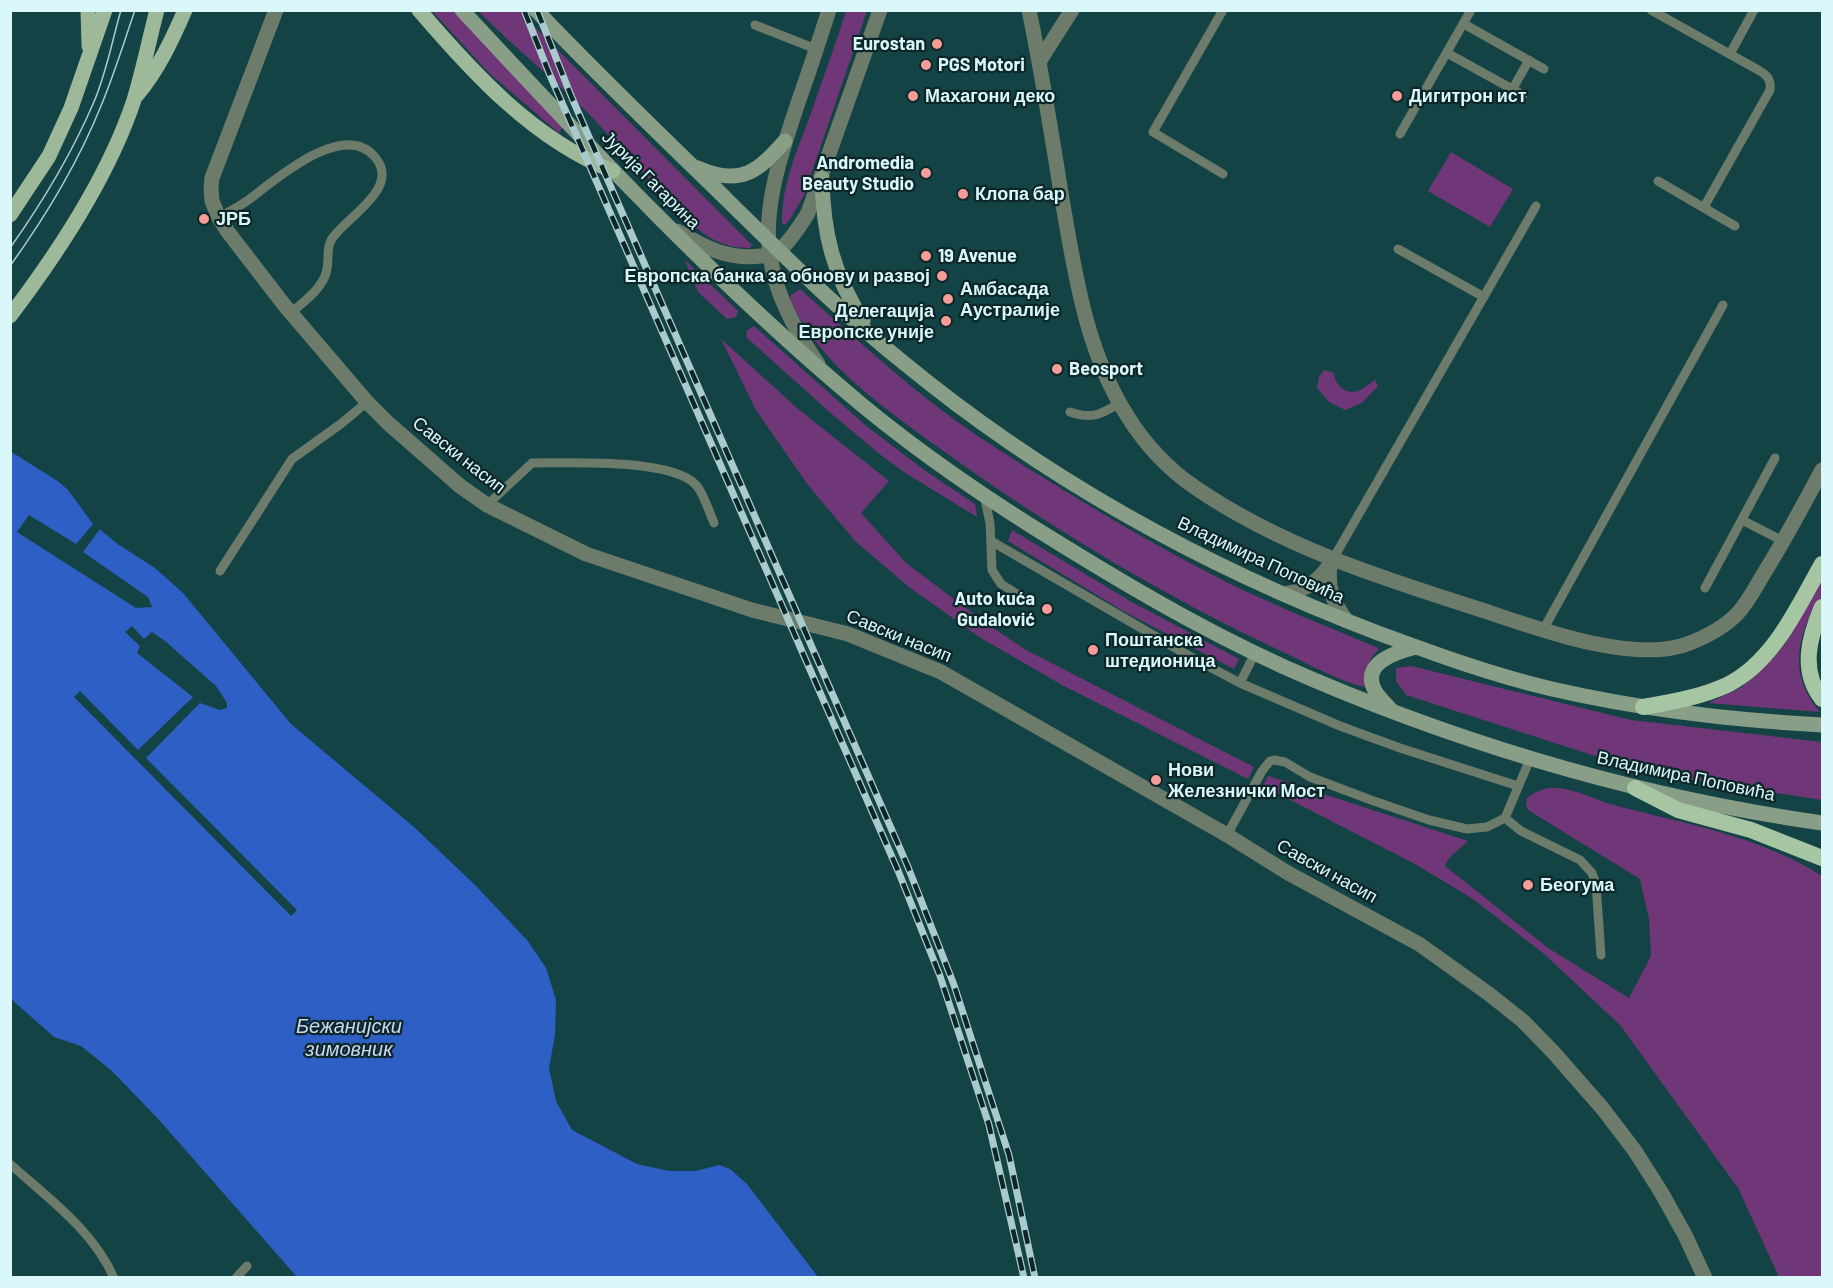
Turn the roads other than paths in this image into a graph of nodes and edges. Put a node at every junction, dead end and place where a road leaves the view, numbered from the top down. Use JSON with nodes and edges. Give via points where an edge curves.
{"nodes":[{"id":1,"x":88,"y":10,"type":"edge"},
{"id":2,"x":105,"y":10,"type":"edge"},
{"id":3,"x":157,"y":10,"type":"edge"},
{"id":4,"x":184,"y":10,"type":"edge"},
{"id":5,"x":276,"y":10,"type":"edge"},
{"id":6,"x":419,"y":10,"type":"edge"},
{"id":7,"x":462,"y":10,"type":"edge"},
{"id":8,"x":536,"y":10,"type":"edge"},
{"id":9,"x":829,"y":10,"type":"edge"},
{"id":10,"x":880,"y":10,"type":"edge"},
{"id":11,"x":1029,"y":10,"type":"edge"},
{"id":12,"x":1072,"y":10,"type":"edge"},
{"id":13,"x":1223,"y":10,"type":"edge"},
{"id":14,"x":1471,"y":10,"type":"edge"},
{"id":15,"x":1651,"y":10,"type":"edge"},
{"id":16,"x":1754,"y":10,"type":"edge"},
{"id":17,"x":1464,"y":24,"type":"junction"},
{"id":18,"x":755,"y":25,"type":"dead end"},
{"id":19,"x":816,"y":50,"type":"junction"},
{"id":20,"x":1447,"y":53,"type":"junction"},
{"id":21,"x":1730,"y":54,"type":"junction"},
{"id":22,"x":89,"y":59,"type":"junction"},
{"id":23,"x":1528,"y":60,"type":"junction"},
{"id":24,"x":1040,"y":62,"type":"junction"},
{"id":25,"x":1544,"y":69,"type":"dead end"},
{"id":26,"x":1512,"y":90,"type":"junction"},
{"id":27,"x":1523,"y":95,"type":"dead end"},
{"id":28,"x":134,"y":100,"type":"junction"},
{"id":29,"x":1400,"y":134,"type":"dead end"},
{"id":30,"x":785,"y":141,"type":"junction"},
{"id":31,"x":691,"y":165,"type":"junction"},
{"id":32,"x":613,"y":171,"type":"junction"},
{"id":33,"x":1223,"y":174,"type":"dead end"},
{"id":34,"x":822,"y":178,"type":"junction"},
{"id":35,"x":1658,"y":181,"type":"dead end"},
{"id":36,"x":1536,"y":206,"type":"dead end"},
{"id":37,"x":1704,"y":207,"type":"junction"},
{"id":38,"x":10,"y":215,"type":"edge"},
{"id":39,"x":219,"y":218,"type":"junction"},
{"id":40,"x":667,"y":225,"type":"junction"},
{"id":41,"x":1735,"y":226,"type":"dead end"},
{"id":42,"x":772,"y":249,"type":"junction"},
{"id":43,"x":1398,"y":249,"type":"dead end"},
{"id":44,"x":1484,"y":297,"type":"junction"},
{"id":45,"x":1722,"y":305,"type":"dead end"},
{"id":46,"x":291,"y":312,"type":"junction"},
{"id":47,"x":10,"y":316,"type":"edge"},
{"id":48,"x":874,"y":339,"type":"junction"},
{"id":49,"x":821,"y":369,"type":"junction"},
{"id":50,"x":367,"y":402,"type":"junction"},
{"id":51,"x":1120,"y":403,"type":"junction"},
{"id":52,"x":1070,"y":412,"type":"dead end"},
{"id":53,"x":1775,"y":458,"type":"dead end"},
{"id":54,"x":1822,"y":470,"type":"edge"},
{"id":55,"x":984,"y":495,"type":"junction"},
{"id":56,"x":487,"y":505,"type":"junction"},
{"id":57,"x":1742,"y":520,"type":"junction"},
{"id":58,"x":714,"y":523,"type":"dead end"},
{"id":59,"x":991,"y":541,"type":"junction"},
{"id":60,"x":1783,"y":541,"type":"junction"},
{"id":61,"x":1332,"y":562,"type":"junction"},
{"id":62,"x":1822,"y":564,"type":"edge"},
{"id":63,"x":220,"y":572,"type":"dead end"},
{"id":64,"x":1705,"y":588,"type":"dead end"},
{"id":65,"x":1284,"y":594,"type":"junction"},
{"id":66,"x":1029,"y":602,"type":"dead end"},
{"id":67,"x":1822,"y":607,"type":"edge"},
{"id":68,"x":1347,"y":621,"type":"junction"},
{"id":69,"x":1543,"y":630,"type":"junction"},
{"id":70,"x":1416,"y":647,"type":"junction"},
{"id":71,"x":1255,"y":653,"type":"junction"},
{"id":72,"x":1240,"y":683,"type":"junction"},
{"id":73,"x":1822,"y":699,"type":"edge"},
{"id":74,"x":1644,"y":708,"type":"junction"},
{"id":75,"x":1393,"y":712,"type":"junction"},
{"id":76,"x":1822,"y":725,"type":"edge"},
{"id":77,"x":1530,"y":759,"type":"junction"},
{"id":78,"x":1518,"y":786,"type":"junction"},
{"id":79,"x":1635,"y":788,"type":"junction"},
{"id":80,"x":1505,"y":818,"type":"junction"},
{"id":81,"x":1822,"y":823,"type":"edge"},
{"id":82,"x":1227,"y":835,"type":"junction"},
{"id":83,"x":1822,"y":858,"type":"edge"},
{"id":84,"x":1601,"y":955,"type":"dead end"},
{"id":85,"x":10,"y":1164,"type":"edge"},
{"id":86,"x":247,"y":1266,"type":"dead end"},
{"id":87,"x":114,"y":1278,"type":"edge"},
{"id":88,"x":236,"y":1278,"type":"edge"},
{"id":89,"x":1705,"y":1278,"type":"edge"}],
"edges":[{"from":1,"to":22,"type":"main road"},
{"from":2,"to":22,"type":"main road"},
{"from":3,"to":28,"type":"main road"},
{"from":4,"to":28,"type":"main road","via":[[156,69]]},
{"from":5,"to":39,"type":"street","name":"Савски насип","via":[[212,178],[212,201]]},
{"from":6,"to":32,"type":"main road","via":[[489,87],[575,153]]},
{"from":7,"to":32,"type":"main road","name":"Јурија Гагарина"},
{"from":8,"to":31,"type":"main road"},
{"from":9,"to":19,"type":"street"},
{"from":10,"to":34,"type":"street"},
{"from":11,"to":24,"type":"street"},
{"from":12,"to":24,"type":"street"},
{"from":13,"to":33,"type":"lane","via":[[1152,132]]},
{"from":14,"to":17,"type":"lane"},
{"from":15,"to":21,"type":"lane"},
{"from":16,"to":21,"type":"lane"},
{"from":17,"to":20,"type":"lane"},
{"from":17,"to":23,"type":"lane"},
{"from":18,"to":19,"type":"lane"},
{"from":19,"to":30,"type":"street"},
{"from":20,"to":26,"type":"lane"},
{"from":20,"to":29,"type":"lane"},
{"from":21,"to":37,"type":"lane","via":[[1767,76],[1770,90]]},
{"from":22,"to":38,"type":"main road","via":[[49,156]]},
{"from":23,"to":25,"type":"lane"},
{"from":23,"to":26,"type":"lane"},
{"from":24,"to":51,"type":"street","via":[[1076,276],[1094,345]]},
{"from":26,"to":27,"type":"lane"},
{"from":28,"to":47,"type":"main road","via":[[75,221]]},
{"from":30,"to":31,"type":"main road","via":[[747,175],[716,175]]},
{"from":30,"to":42,"type":"street","via":[[772,201]]},
{"from":31,"to":42,"type":"main road"},
{"from":32,"to":40,"type":"main road","name":"Јурија Гагарина"},
{"from":34,"to":42,"type":"street","via":[[798,229]]},
{"from":34,"to":48,"type":"main road","via":[[826,233],[836,272]]},
{"from":35,"to":37,"type":"lane"},
{"from":36,"to":44,"type":"lane"},
{"from":37,"to":41,"type":"lane"},
{"from":39,"to":46,"type":"street","name":"Савски насип"},
{"from":39,"to":46,"type":"lane","via":[[301,161],[334,147],[357,146],[369,150],[378,160],[382,169],[380,187],[331,238],[326,275]]},
{"from":40,"to":42,"type":"street","via":[[722,254],[741,257]]},
{"from":40,"to":49,"type":"main road","name":"Јурија Гагарина"},
{"from":42,"to":48,"type":"main road","name":"Владимира Поповића"},
{"from":42,"to":49,"type":"street","via":[[780,293],[791,321]]},
{"from":43,"to":44,"type":"lane"},
{"from":44,"to":61,"type":"lane"},
{"from":45,"to":69,"type":"lane"},
{"from":46,"to":50,"type":"street","name":"Савски насип"},
{"from":48,"to":65,"type":"main road","name":"Владимира Поповића","via":[[982,423],[1080,488],[1206,559]]},
{"from":49,"to":55,"type":"main road","name":"Владимира Поповића","via":[[901,435]]},
{"from":50,"to":56,"type":"street","name":"Савски насип","via":[[435,465]]},
{"from":50,"to":63,"type":"lane","via":[[292,459]]},
{"from":51,"to":52,"type":"lane","via":[[1097,416]]},
{"from":51,"to":61,"type":"street","via":[[1146,441],[1190,484]]},
{"from":53,"to":57,"type":"lane"},
{"from":54,"to":60,"type":"street"},
{"from":55,"to":59,"type":"lane"},
{"from":55,"to":71,"type":"main road","name":"Владимира Поповића","via":[[1170,609]]},
{"from":56,"to":58,"type":"lane","via":[[532,463],[594,462],[679,474],[697,486]]},
{"from":56,"to":82,"type":"street","name":"Савски насип","via":[[586,554],[752,610],[848,634],[941,672]]},
{"from":57,"to":60,"type":"lane"},
{"from":57,"to":64,"type":"lane"},
{"from":59,"to":66,"type":"lane","via":[[994,575]]},
{"from":59,"to":72,"type":"lane"},
{"from":60,"to":69,"type":"street","via":[[1740,611],[1691,643],[1663,649],[1619,648]]},
{"from":61,"to":65,"type":"street","via":[[1305,589]]},
{"from":61,"to":68,"type":"street","via":[[1329,592]]},
{"from":61,"to":69,"type":"street"},
{"from":62,"to":74,"type":"highway","via":[[1773,645],[1742,676],[1703,694]]},
{"from":65,"to":68,"type":"main road","name":"Владимира Поповића"},
{"from":67,"to":73,"type":"highway","via":[[1808,654],[1813,685]]},
{"from":68,"to":70,"type":"main road","name":"Владимира Поповића"},
{"from":70,"to":74,"type":"main road","name":"Владимира Поповића","via":[[1547,688]]},
{"from":70,"to":75,"type":"main road","via":[[1388,655],[1373,672],[1375,691]]},
{"from":71,"to":72,"type":"lane"},
{"from":71,"to":75,"type":"main road","name":"Владимира Поповића"},
{"from":72,"to":78,"type":"lane","via":[[1350,730]]},
{"from":74,"to":76,"type":"main road","name":"Владимира Поповића"},
{"from":75,"to":77,"type":"main road","name":"Владимира Поповића"},
{"from":77,"to":78,"type":"lane"},
{"from":77,"to":79,"type":"main road","name":"Владимира Поповића"},
{"from":78,"to":80,"type":"lane"},
{"from":79,"to":81,"type":"main road","name":"Владимира Поповића"},
{"from":79,"to":83,"type":"highway","via":[[1678,810],[1751,830]]},
{"from":80,"to":82,"type":"lane","via":[[1487,827],[1453,827],[1310,777],[1279,760],[1270,761],[1262,771]]},
{"from":80,"to":84,"type":"lane","via":[[1521,831],[1580,860],[1592,873]]},
{"from":82,"to":89,"type":"street","name":"Савски насип","via":[[1419,944],[1523,1021],[1603,1109],[1635,1151],[1685,1234]]},
{"from":85,"to":87,"type":"lane","via":[[92,1241]]},
{"from":86,"to":88,"type":"lane"}]}
